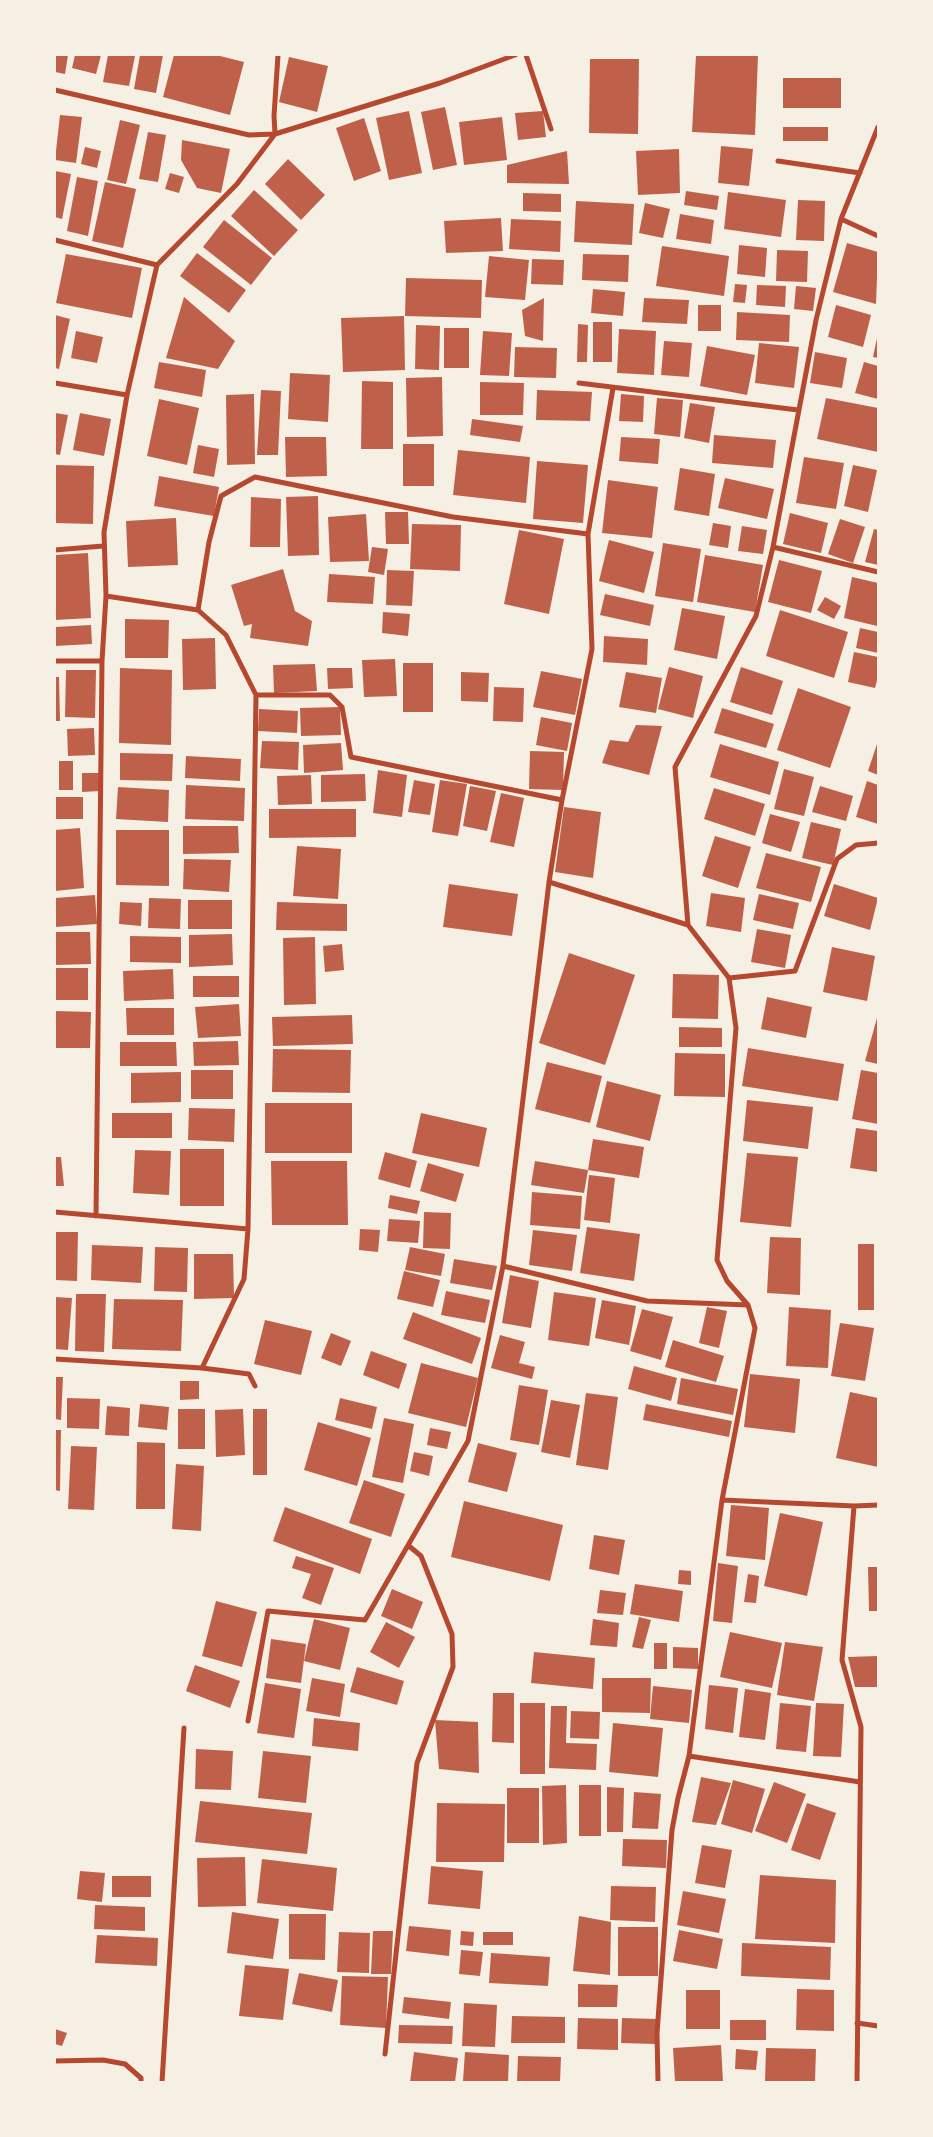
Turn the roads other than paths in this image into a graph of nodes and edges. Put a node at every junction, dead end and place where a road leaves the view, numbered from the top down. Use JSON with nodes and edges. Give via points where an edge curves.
{"nodes":[{"id":1,"x":278,"y":55,"type":"edge"},
{"id":2,"x":515,"y":55,"type":"edge"},
{"id":3,"x":526,"y":55,"type":"edge"},
{"id":4,"x":55,"y":90,"type":"edge"},
{"id":5,"x":878,"y":127,"type":"edge"},
{"id":6,"x":551,"y":129,"type":"dead end"},
{"id":7,"x":276,"y":134,"type":"junction"},
{"id":8,"x":778,"y":161,"type":"dead end"},
{"id":9,"x":860,"y":173,"type":"junction"},
{"id":10,"x":841,"y":219,"type":"junction"},
{"id":11,"x":878,"y":236,"type":"edge"},
{"id":12,"x":55,"y":240,"type":"edge"},
{"id":13,"x":157,"y":265,"type":"junction"},
{"id":14,"x":55,"y":382,"type":"edge"},
{"id":15,"x":580,"y":384,"type":"dead end"},
{"id":16,"x":614,"y":388,"type":"junction"},
{"id":17,"x":127,"y":395,"type":"junction"},
{"id":18,"x":798,"y":410,"type":"junction"},
{"id":19,"x":588,"y":534,"type":"junction"},
{"id":20,"x":104,"y":546,"type":"junction"},
{"id":21,"x":773,"y":547,"type":"junction"},
{"id":22,"x":55,"y":550,"type":"edge"},
{"id":23,"x":878,"y":572,"type":"edge"},
{"id":24,"x":106,"y":596,"type":"junction"},
{"id":25,"x":198,"y":610,"type":"junction"},
{"id":26,"x":55,"y":661,"type":"edge"},
{"id":27,"x":102,"y":661,"type":"junction"},
{"id":28,"x":256,"y":695,"type":"junction"},
{"id":29,"x":562,"y":800,"type":"junction"},
{"id":30,"x":878,"y":843,"type":"edge"},
{"id":31,"x":549,"y":882,"type":"junction"},
{"id":32,"x":688,"y":926,"type":"junction"},
{"id":33,"x":729,"y":978,"type":"junction"},
{"id":34,"x":55,"y":1212,"type":"edge"},
{"id":35,"x":96,"y":1216,"type":"junction"},
{"id":36,"x":248,"y":1228,"type":"junction"},
{"id":37,"x":503,"y":1266,"type":"junction"},
{"id":38,"x":748,"y":1305,"type":"junction"},
{"id":39,"x":55,"y":1359,"type":"edge"},
{"id":40,"x":202,"y":1368,"type":"junction"},
{"id":41,"x":255,"y":1386,"type":"dead end"},
{"id":42,"x":722,"y":1500,"type":"junction"},
{"id":43,"x":878,"y":1505,"type":"edge"},
{"id":44,"x":854,"y":1506,"type":"junction"},
{"id":45,"x":409,"y":1546,"type":"junction"},
{"id":46,"x":248,"y":1721,"type":"dead end"},
{"id":47,"x":184,"y":1728,"type":"dead end"},
{"id":48,"x":688,"y":1756,"type":"junction"},
{"id":49,"x":860,"y":1782,"type":"junction"},
{"id":50,"x":857,"y":2023,"type":"junction"},
{"id":51,"x":878,"y":2026,"type":"edge"},
{"id":52,"x":385,"y":2054,"type":"dead end"},
{"id":53,"x":55,"y":2061,"type":"edge"},
{"id":54,"x":140,"y":2082,"type":"edge"},
{"id":55,"x":162,"y":2082,"type":"edge"},
{"id":56,"x":658,"y":2082,"type":"edge"},
{"id":57,"x":857,"y":2082,"type":"edge"}],
"edges":[{"from":1,"to":7,"type":"street"},
{"from":2,"to":7,"type":"street","via":[[440,83]]},
{"from":3,"to":6,"type":"street"},
{"from":4,"to":7,"type":"street","via":[[249,135]]},
{"from":5,"to":9,"type":"street"},
{"from":7,"to":13,"type":"street","via":[[237,184]]},
{"from":8,"to":9,"type":"street"},
{"from":9,"to":10,"type":"street"},
{"from":10,"to":11,"type":"street"},
{"from":10,"to":18,"type":"street"},
{"from":12,"to":13,"type":"street"},
{"from":13,"to":17,"type":"street"},
{"from":14,"to":17,"type":"street"},
{"from":15,"to":16,"type":"street"},
{"from":16,"to":18,"type":"street"},
{"from":16,"to":19,"type":"street"},
{"from":17,"to":20,"type":"street"},
{"from":18,"to":21,"type":"street"},
{"from":19,"to":25,"type":"street","via":[[454,517],[255,477],[221,496],[209,542]]},
{"from":19,"to":29,"type":"street","via":[[592,649]]},
{"from":20,"to":22,"type":"street"},
{"from":20,"to":24,"type":"street"},
{"from":21,"to":23,"type":"street"},
{"from":21,"to":32,"type":"street","via":[[756,616],[675,767]]},
{"from":24,"to":25,"type":"street"},
{"from":24,"to":27,"type":"street"},
{"from":25,"to":28,"type":"street","via":[[226,635]]},
{"from":26,"to":27,"type":"street"},
{"from":27,"to":35,"type":"street"},
{"from":28,"to":29,"type":"street","via":[[330,695],[342,707],[351,757]]},
{"from":28,"to":36,"type":"street"},
{"from":29,"to":31,"type":"street"},
{"from":30,"to":33,"type":"street","via":[[856,846],[837,859],[795,971]]},
{"from":31,"to":32,"type":"street"},
{"from":31,"to":37,"type":"street"},
{"from":32,"to":33,"type":"street"},
{"from":33,"to":38,"type":"street","via":[[736,1028],[717,1260],[727,1281]]},
{"from":34,"to":35,"type":"street"},
{"from":35,"to":36,"type":"street"},
{"from":36,"to":40,"type":"street","via":[[244,1279]]},
{"from":37,"to":38,"type":"street","via":[[647,1301]]},
{"from":37,"to":45,"type":"street","via":[[468,1441]]},
{"from":38,"to":42,"type":"street","via":[[755,1328]]},
{"from":39,"to":40,"type":"street"},
{"from":40,"to":41,"type":"street","via":[[249,1374]]},
{"from":42,"to":44,"type":"street"},
{"from":42,"to":48,"type":"street"},
{"from":43,"to":44,"type":"street"},
{"from":44,"to":49,"type":"street","via":[[842,1660],[860,1727]]},
{"from":45,"to":46,"type":"street","via":[[365,1620],[268,1611]]},
{"from":45,"to":52,"type":"street","via":[[421,1556],[452,1634],[453,1667],[417,1763]]},
{"from":47,"to":55,"type":"street"},
{"from":48,"to":49,"type":"street"},
{"from":48,"to":56,"type":"street","via":[[672,1830],[657,2033]]},
{"from":49,"to":50,"type":"street"},
{"from":50,"to":51,"type":"street"},
{"from":50,"to":57,"type":"street"},
{"from":53,"to":54,"type":"street","via":[[104,2060],[125,2064],[141,2078]]}]}
